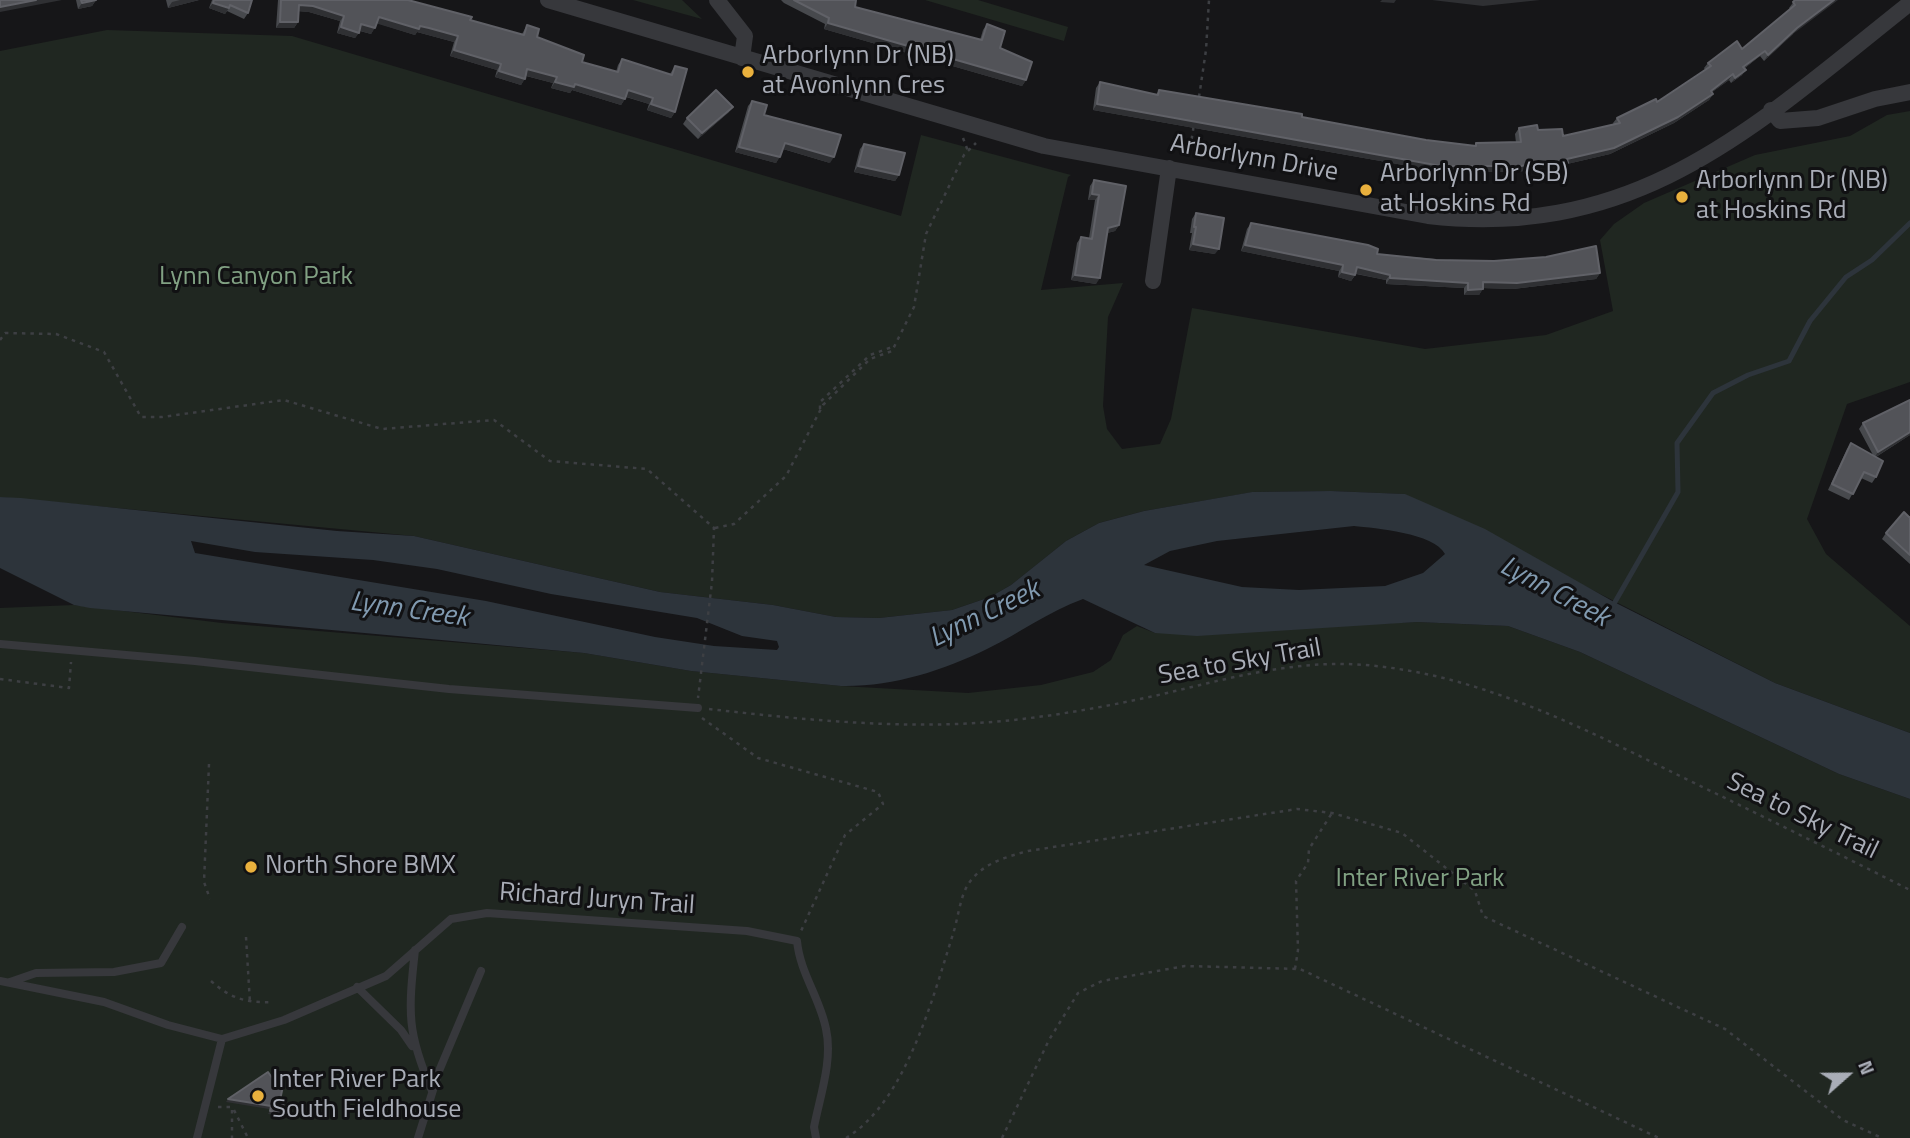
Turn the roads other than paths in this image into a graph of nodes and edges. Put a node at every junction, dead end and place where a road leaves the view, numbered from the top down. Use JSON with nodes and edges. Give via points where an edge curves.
{"nodes":[{"id":1,"x":548,"y":0,"type":"edge"},
{"id":2,"x":717,"y":0,"type":"edge"},
{"id":3,"x":1910,"y":3,"type":"edge"},
{"id":4,"x":741,"y":58,"type":"junction"},
{"id":5,"x":1910,"y":92,"type":"edge"},
{"id":6,"x":1772,"y":110,"type":"junction"},
{"id":7,"x":1169,"y":169,"type":"junction"},
{"id":8,"x":1153,"y":281,"type":"dead end"},
{"id":9,"x":0,"y":644,"type":"edge"},
{"id":10,"x":698,"y":708,"type":"road end"},
{"id":11,"x":182,"y":927,"type":"dead end"},
{"id":12,"x":415,"y":950,"type":"junction"},
{"id":13,"x":481,"y":971,"type":"dead end"},
{"id":14,"x":3,"y":982,"type":"edge"},
{"id":15,"x":357,"y":987,"type":"junction"},
{"id":16,"x":222,"y":1039,"type":"junction"},
{"id":17,"x":414,"y":1049,"type":"junction"},
{"id":18,"x":432,"y":1091,"type":"junction"},
{"id":19,"x":197,"y":1138,"type":"edge"},
{"id":20,"x":418,"y":1138,"type":"edge"},
{"id":21,"x":816,"y":1138,"type":"edge"}],
"edges":[{"from":1,"to":4,"type":"street","name":"Arborlynn Drive"},
{"from":2,"to":4,"type":"street","via":[[745,36]]},
{"from":3,"to":6,"type":"street","name":"Arborlynn Drive"},
{"from":4,"to":7,"type":"street","name":"Arborlynn Drive","via":[[1044,146]]},
{"from":5,"to":6,"type":"street","via":[[1799,121],[1780,121]]},
{"from":6,"to":7,"type":"street","name":"Arborlynn Drive","via":[[1663,181],[1589,206],[1527,218],[1428,215]]},
{"from":7,"to":8,"type":"street"},
{"from":9,"to":10,"type":"lane","via":[[449,689]]},
{"from":11,"to":14,"type":"lane","via":[[161,962],[114,972],[36,973]]},
{"from":12,"to":15,"type":"lane","name":"Richard Juryn Trail","via":[[386,976]]},
{"from":12,"to":17,"type":"lane","via":[[409,1007]]},
{"from":12,"to":21,"type":"lane","name":"Richard Juryn Trail","via":[[451,919],[486,913],[747,930],[797,941],[829,1049],[814,1127]]},
{"from":13,"to":18,"type":"lane"},
{"from":14,"to":16,"type":"lane","via":[[104,1002]]},
{"from":15,"to":16,"type":"lane","name":"Richard Juryn Trail","via":[[284,1020]]},
{"from":15,"to":17,"type":"lane"},
{"from":16,"to":19,"type":"lane"},
{"from":17,"to":18,"type":"lane"},
{"from":18,"to":20,"type":"lane"}]}
